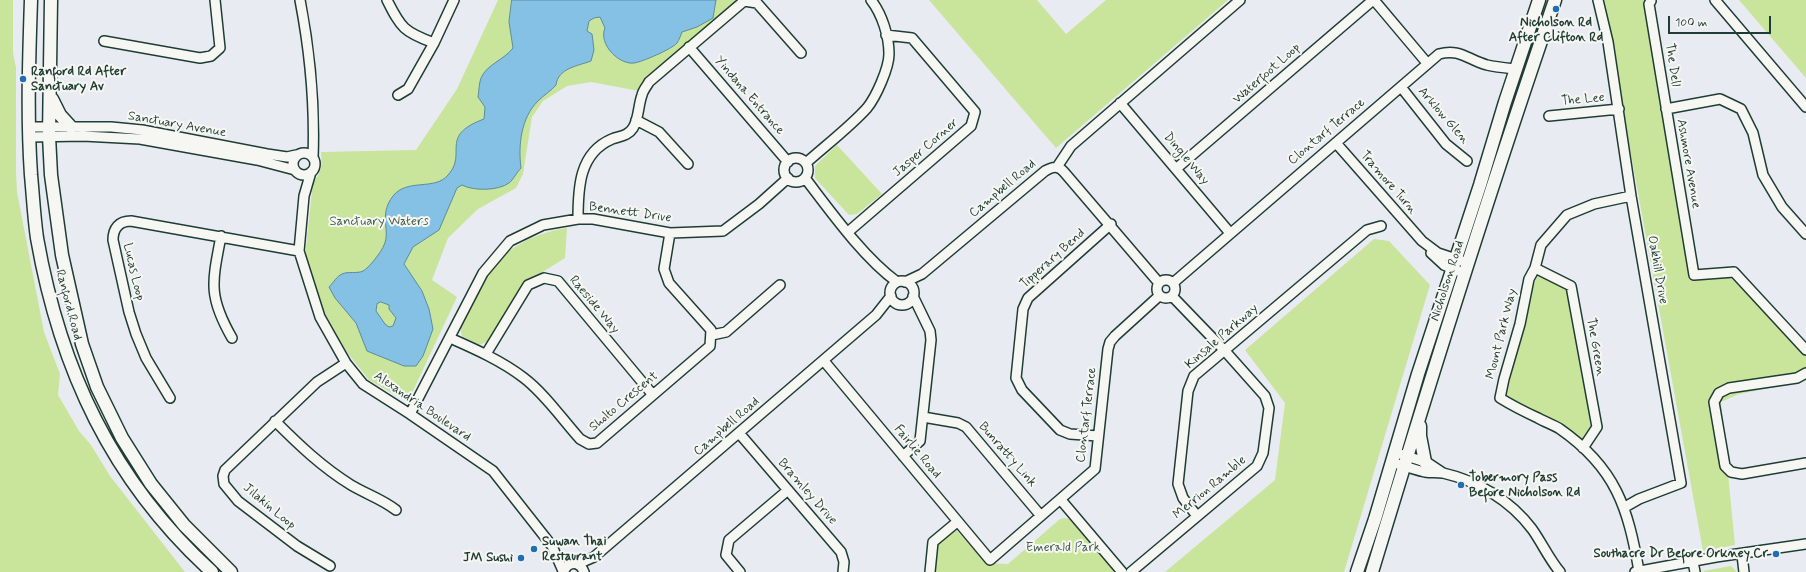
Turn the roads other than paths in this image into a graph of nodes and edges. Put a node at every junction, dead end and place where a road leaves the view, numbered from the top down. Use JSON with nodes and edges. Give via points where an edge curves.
{"nodes":[{"id":1,"x":31,"y":0,"type":"edge"},
{"id":2,"x":51,"y":0,"type":"edge"},
{"id":3,"x":215,"y":0,"type":"edge"},
{"id":4,"x":300,"y":0,"type":"edge"},
{"id":5,"x":388,"y":0,"type":"edge"},
{"id":6,"x":454,"y":0,"type":"edge"},
{"id":7,"x":871,"y":0,"type":"edge"},
{"id":8,"x":1240,"y":0,"type":"edge"},
{"id":9,"x":1374,"y":0,"type":"edge"},
{"id":10,"x":1539,"y":0,"type":"edge"},
{"id":11,"x":1555,"y":0,"type":"edge"},
{"id":12,"x":1598,"y":0,"type":"edge"},
{"id":13,"x":1715,"y":0,"type":"edge"},
{"id":14,"x":1651,"y":1,"type":"dead end"},
{"id":15,"x":886,"y":35,"type":"junction"},
{"id":16,"x":104,"y":41,"type":"dead end"},
{"id":17,"x":434,"y":43,"type":"junction"},
{"id":18,"x":689,"y":48,"type":"junction"},
{"id":19,"x":801,"y":53,"type":"dead end"},
{"id":20,"x":1427,"y":64,"type":"junction"},
{"id":21,"x":1515,"y":69,"type":"junction"},
{"id":22,"x":1401,"y":86,"type":"junction"},
{"id":23,"x":50,"y":92,"type":"junction"},
{"id":24,"x":398,"y":95,"type":"dead end"},
{"id":25,"x":1120,"y":103,"type":"junction"},
{"id":26,"x":1806,"y":106,"type":"edge"},
{"id":27,"x":1619,"y":109,"type":"junction"},
{"id":28,"x":1666,"y":109,"type":"junction"},
{"id":29,"x":1549,"y":116,"type":"dead end"},
{"id":30,"x":636,"y":120,"type":"junction"},
{"id":31,"x":71,"y":127,"type":"junction"},
{"id":32,"x":119,"y":128,"type":"junction"},
{"id":33,"x":314,"y":129,"type":"junction"},
{"id":34,"x":29,"y":132,"type":"junction"},
{"id":35,"x":49,"y":132,"type":"junction"},
{"id":36,"x":120,"y":138,"type":"junction"},
{"id":37,"x":179,"y":142,"type":"junction"},
{"id":38,"x":1336,"y":143,"type":"junction"},
{"id":39,"x":248,"y":154,"type":"junction"},
{"id":40,"x":300,"y":154,"type":"junction"},
{"id":41,"x":314,"y":158,"type":"junction"},
{"id":42,"x":1467,"y":161,"type":"dead end"},
{"id":43,"x":788,"y":162,"type":"junction"},
{"id":44,"x":806,"y":163,"type":"junction"},
{"id":45,"x":688,"y":164,"type":"dead end"},
{"id":46,"x":1056,"y":167,"type":"junction"},
{"id":47,"x":1177,"y":168,"type":"junction"},
{"id":48,"x":296,"y":172,"type":"junction"},
{"id":49,"x":311,"y":172,"type":"junction"},
{"id":50,"x":788,"y":178,"type":"junction"},
{"id":51,"x":805,"y":178,"type":"junction"},
{"id":52,"x":304,"y":196,"type":"junction"},
{"id":53,"x":1631,"y":196,"type":"junction"},
{"id":54,"x":578,"y":219,"type":"junction"},
{"id":55,"x":1111,"y":224,"type":"junction"},
{"id":56,"x":1381,"y":226,"type":"dead end"},
{"id":57,"x":848,"y":232,"type":"junction"},
{"id":58,"x":1230,"y":232,"type":"junction"},
{"id":59,"x":670,"y":233,"type":"junction"},
{"id":60,"x":1806,"y":234,"type":"edge"},
{"id":61,"x":221,"y":236,"type":"junction"},
{"id":62,"x":299,"y":251,"type":"junction"},
{"id":63,"x":1454,"y":265,"type":"junction"},
{"id":64,"x":879,"y":268,"type":"junction"},
{"id":65,"x":1467,"y":268,"type":"junction"},
{"id":66,"x":1535,"y":268,"type":"junction"},
{"id":67,"x":922,"y":274,"type":"junction"},
{"id":68,"x":901,"y":282,"type":"junction"},
{"id":69,"x":1159,"y":283,"type":"junction"},
{"id":70,"x":1173,"y":283,"type":"junction"},
{"id":71,"x":780,"y":285,"type":"dead end"},
{"id":72,"x":891,"y":294,"type":"junction"},
{"id":73,"x":913,"y":294,"type":"junction"},
{"id":74,"x":1159,"y":296,"type":"junction"},
{"id":75,"x":1172,"y":296,"type":"junction"},
{"id":76,"x":901,"y":305,"type":"junction"},
{"id":77,"x":876,"y":315,"type":"junction"},
{"id":78,"x":921,"y":316,"type":"junction"},
{"id":79,"x":712,"y":335,"type":"junction"},
{"id":80,"x":232,"y":338,"type":"dead end"},
{"id":81,"x":450,"y":338,"type":"junction"},
{"id":82,"x":1806,"y":350,"type":"edge"},
{"id":83,"x":1225,"y":351,"type":"junction"},
{"id":84,"x":486,"y":354,"type":"junction"},
{"id":85,"x":824,"y":361,"type":"junction"},
{"id":86,"x":346,"y":363,"type":"junction"},
{"id":87,"x":1806,"y":373,"type":"edge"},
{"id":88,"x":653,"y":395,"type":"junction"},
{"id":89,"x":170,"y":398,"type":"dead end"},
{"id":90,"x":410,"y":414,"type":"junction"},
{"id":91,"x":1420,"y":415,"type":"junction"},
{"id":92,"x":923,"y":417,"type":"junction"},
{"id":93,"x":275,"y":421,"type":"junction"},
{"id":94,"x":739,"y":433,"type":"junction"},
{"id":95,"x":1098,"y":436,"type":"junction"},
{"id":96,"x":1583,"y":448,"type":"junction"},
{"id":97,"x":903,"y":456,"type":"junction"},
{"id":98,"x":1393,"y":457,"type":"junction"},
{"id":99,"x":1405,"y":461,"type":"junction"},
{"id":100,"x":1425,"y":462,"type":"junction"},
{"id":101,"x":1806,"y":463,"type":"edge"},
{"id":102,"x":1443,"y":473,"type":"junction"},
{"id":103,"x":788,"y":490,"type":"junction"},
{"id":104,"x":1061,"y":500,"type":"junction"},
{"id":105,"x":1625,"y":507,"type":"junction"},
{"id":106,"x":396,"y":510,"type":"dead end"},
{"id":107,"x":1041,"y":516,"type":"junction"},
{"id":108,"x":1197,"y":516,"type":"junction"},
{"id":109,"x":957,"y":522,"type":"junction"},
{"id":110,"x":1806,"y":544,"type":"edge"},
{"id":111,"x":555,"y":550,"type":"junction"},
{"id":112,"x":1742,"y":555,"type":"junction"},
{"id":113,"x":594,"y":557,"type":"junction"},
{"id":114,"x":990,"y":560,"type":"joint"},
{"id":115,"x":1551,"y":561,"type":"junction"},
{"id":116,"x":1693,"y":562,"type":"junction"},
{"id":117,"x":575,"y":564,"type":"junction"},
{"id":118,"x":330,"y":566,"type":"dead end"},
{"id":119,"x":563,"y":571,"type":"edge"},
{"id":120,"x":212,"y":572,"type":"edge"},
{"id":121,"x":231,"y":572,"type":"edge"},
{"id":122,"x":585,"y":572,"type":"edge"},
{"id":123,"x":740,"y":572,"type":"edge"},
{"id":124,"x":842,"y":572,"type":"edge"},
{"id":125,"x":930,"y":572,"type":"edge"},
{"id":126,"x":1122,"y":572,"type":"edge"},
{"id":127,"x":1131,"y":572,"type":"edge"},
{"id":128,"x":1357,"y":572,"type":"edge"},
{"id":129,"x":1372,"y":572,"type":"edge"},
{"id":130,"x":1552,"y":572,"type":"edge"},
{"id":131,"x":1560,"y":572,"type":"edge"},
{"id":132,"x":1637,"y":572,"type":"edge"},
{"id":133,"x":1695,"y":572,"type":"edge"},
{"id":134,"x":1744,"y":572,"type":"edge"}],
"edges":[{"from":1,"to":34,"type":"main road","name":"Ranford Road"},
{"from":2,"to":23,"type":"main road","name":"Ranford Road"},
{"from":3,"to":16,"type":"street","via":[[220,48],[211,56],[200,58]]},
{"from":4,"to":33,"type":"street","name":"Alexandria Boulevard","via":[[309,61]]},
{"from":5,"to":17,"type":"street","via":[[398,22],[414,36]]},
{"from":6,"to":17,"type":"street"},
{"from":7,"to":15,"type":"street"},
{"from":8,"to":25,"type":"street"},
{"from":9,"to":20,"type":"street"},
{"from":9,"to":47,"type":"street","name":"Waterfoot Loop"},
{"from":10,"to":21,"type":"main road","name":"Nicholson Road"},
{"from":11,"to":65,"type":"main road","name":"Nicholson Road"},
{"from":12,"to":27,"type":"street","name":"Oakhill Drive"},
{"from":13,"to":26,"type":"street"},
{"from":14,"to":28,"type":"street","name":"The Dell","via":[[1649,4]]},
{"from":15,"to":44,"type":"street","via":[[889,56],[882,82],[868,107]]},
{"from":15,"to":57,"type":"street","name":"Jasper Corner","via":[[912,38],[974,112],[971,126]]},
{"from":17,"to":24,"type":"street","via":[[408,89]]},
{"from":18,"to":19,"type":"street","via":[[744,1],[757,3]]},
{"from":18,"to":30,"type":"street","via":[[649,82],[642,95]]},
{"from":18,"to":43,"type":"street","name":"Yindana Entrance"},
{"from":20,"to":21,"type":"street","name":"Clontarf Terrace","via":[[1439,54],[1450,51],[1486,65]]},
{"from":20,"to":22,"type":"street","name":"Clontarf Terrace"},
{"from":21,"to":63,"type":"main road","name":"Nicholson Road"},
{"from":22,"to":38,"type":"street","name":"Clontarf Terrace"},
{"from":22,"to":42,"type":"street","name":"Arklow Glen","via":[[1446,144]]},
{"from":23,"to":31,"type":"main road","via":[[55,108]]},
{"from":23,"to":35,"type":"main road","name":"Ranford Road"},
{"from":25,"to":46,"type":"street","via":[[1071,146]]},
{"from":25,"to":47,"type":"street","name":"Dingle Way"},
{"from":27,"to":29,"type":"street","name":"The Lee"},
{"from":27,"to":53,"type":"street","name":"Oakhill Drive"},
{"from":28,"to":60,"type":"street","name":"Ashmore Avenue","via":[[1720,99],[1740,109],[1753,133],[1763,175],[1782,207]]},
{"from":28,"to":82,"type":"street","name":"Ashmore Avenue","via":[[1694,275],[1734,272]]},
{"from":30,"to":45,"type":"street","via":[[659,132]]},
{"from":30,"to":54,"type":"street","via":[[633,129],[627,135],[603,144],[588,159],[581,175],[578,192]]},
{"from":31,"to":32,"type":"street","name":"Sanctuary Avenue"},
{"from":31,"to":35,"type":"street","name":"Sanctuary Avenue"},
{"from":32,"to":36,"type":"street"},
{"from":32,"to":37,"type":"street","name":"Sanctuary Avenue","via":[[142,130]]},
{"from":33,"to":40,"type":"street","name":"Alexandria Boulevard"},
{"from":33,"to":41,"type":"street","name":"Alexandria Boulevard"},
{"from":34,"to":35,"type":"street","name":"Sanctuary Avenue"},
{"from":34,"to":120,"type":"main road","name":"Ranford Road","via":[[37,236],[59,329],[73,373],[122,469],[155,514]]},
{"from":35,"to":36,"type":"street","name":"Sanctuary Avenue"},
{"from":35,"to":121,"type":"main road","name":"Ranford Road","via":[[51,175],[62,255],[82,344],[97,387],[122,438],[151,484],[184,525]]},
{"from":36,"to":37,"type":"street","name":"Sanctuary Avenue"},
{"from":37,"to":39,"type":"street","name":"Sanctuary Avenue"},
{"from":38,"to":58,"type":"street","name":"Clontarf Terrace"},
{"from":38,"to":63,"type":"street","name":"Tramore Turn","via":[[1432,254],[1441,263]]},
{"from":39,"to":40,"type":"street","name":"Sanctuary Avenue","via":[[287,157]]},
{"from":39,"to":48,"type":"street","name":"Sanctuary Avenue"},
{"from":40,"to":41,"type":"street","via":[[308,153]]},
{"from":40,"to":48,"type":"street","name":"Alexandria Boulevard","via":[[293,162]]},
{"from":41,"to":49,"type":"street","name":"Alexandria Boulevard","via":[[315,166]]},
{"from":43,"to":44,"type":"street","via":[[795,158]]},
{"from":43,"to":50,"type":"street","via":[[785,172]]},
{"from":44,"to":51,"type":"street","via":[[808,171]]},
{"from":46,"to":55,"type":"street","name":"Campbell Road","via":[[1064,172]]},
{"from":46,"to":67,"type":"street","name":"Campbell Road","via":[[1045,171]]},
{"from":47,"to":58,"type":"street","name":"Dingle Way"},
{"from":48,"to":49,"type":"street","via":[[304,175]]},
{"from":48,"to":52,"type":"street","name":"Alexandria Boulevard"},
{"from":49,"to":52,"type":"street","name":"Alexandria Boulevard"},
{"from":50,"to":51,"type":"street","via":[[798,182]]},
{"from":50,"to":59,"type":"street","name":"Bennett Drive","via":[[759,204],[723,230]]},
{"from":51,"to":57,"type":"street"},
{"from":52,"to":62,"type":"street","name":"Alexandria Boulevard"},
{"from":53,"to":66,"type":"street","name":"Mount Park Way","via":[[1594,204],[1567,215],[1541,246]]},
{"from":53,"to":105,"type":"street","name":"Oakhill Drive","via":[[1681,483]]},
{"from":54,"to":59,"type":"street","name":"Bennett Drive","via":[[594,219]]},
{"from":54,"to":81,"type":"street","name":"Bennett Drive","via":[[543,225],[510,241],[483,273]]},
{"from":55,"to":69,"type":"street","name":"Campbell Road"},
{"from":55,"to":95,"type":"street","name":"Tipperary Bend","via":[[1028,298],[1023,309],[1016,378],[1022,390],[1060,430],[1070,434]]},
{"from":56,"to":83,"type":"street","name":"Kinsale Parkway","via":[[1367,230]]},
{"from":57,"to":64,"type":"street"},
{"from":58,"to":70,"type":"street","name":"Clontarf Terrace"},
{"from":59,"to":79,"type":"street","via":[[664,269],[668,283]]},
{"from":61,"to":62,"type":"street","name":"Lucas Loop"},
{"from":61,"to":80,"type":"street","via":[[214,291],[219,313]]},
{"from":61,"to":89,"type":"street","name":"Lucas Loop","via":[[131,221],[121,223],[114,229],[113,240],[132,322],[146,358]]},
{"from":62,"to":86,"type":"street","name":"Alexandria Boulevard","via":[[320,318]]},
{"from":63,"to":65,"type":"street","name":"Tramore Turn"},
{"from":63,"to":98,"type":"main road","name":"Nicholson Road"},
{"from":64,"to":68,"type":"street"},
{"from":64,"to":72,"type":"street"},
{"from":65,"to":91,"type":"main road","name":"Nicholson Road"},
{"from":66,"to":96,"type":"street","name":"The Green","via":[[1571,286],[1596,428]]},
{"from":66,"to":96,"type":"street","name":"Mount Park Way","via":[[1529,280],[1500,398],[1560,428]]},
{"from":67,"to":68,"type":"street","name":"Campbell Road"},
{"from":67,"to":73,"type":"street","name":"Campbell Road"},
{"from":68,"to":72,"type":"street","name":"Campbell Road","via":[[894,285]]},
{"from":68,"to":73,"type":"street","via":[[910,284]]},
{"from":69,"to":70,"type":"street","via":[[1166,280]]},
{"from":69,"to":74,"type":"street"},
{"from":70,"to":75,"type":"street","via":[[1176,290]]},
{"from":71,"to":79,"type":"street","via":[[726,332]]},
{"from":72,"to":76,"type":"street","via":[[896,303]]},
{"from":72,"to":77,"type":"street","name":"Campbell Road"},
{"from":73,"to":76,"type":"street","name":"Campbell Road","via":[[911,301]]},
{"from":73,"to":78,"type":"street"},
{"from":74,"to":75,"type":"street","via":[[1167,299]]},
{"from":74,"to":95,"type":"street","name":"Clontarf Terrace","via":[[1110,342]]},
{"from":75,"to":83,"type":"street","name":"Merrion Ramble"},
{"from":76,"to":77,"type":"street","name":"Campbell Road"},
{"from":76,"to":78,"type":"street"},
{"from":77,"to":85,"type":"street","name":"Campbell Road"},
{"from":78,"to":92,"type":"street","via":[[930,331],[931,340]]},
{"from":79,"to":88,"type":"street","name":"Sholto Crescent","via":[[710,346]]},
{"from":81,"to":84,"type":"street","name":"Sholto Crescent"},
{"from":81,"to":90,"type":"street","name":"Bennett Drive"},
{"from":83,"to":108,"type":"street","name":"Kinsale Parkway","via":[[1194,376],[1188,391],[1178,484],[1183,498]]},
{"from":83,"to":108,"type":"street","name":"Merrion Ramble","via":[[1265,396],[1269,408],[1263,453],[1257,466]]},
{"from":84,"to":88,"type":"street","name":"Sholto Crescent","via":[[523,377],[580,439],[589,444],[597,443]]},
{"from":84,"to":88,"type":"street","name":"Raeside Way","via":[[528,285],[544,278],[558,281]]},
{"from":85,"to":94,"type":"street","name":"Campbell Road"},
{"from":85,"to":97,"type":"street","name":"Fairlie Road"},
{"from":86,"to":90,"type":"street","name":"Alexandria Boulevard","via":[[364,384]]},
{"from":86,"to":93,"type":"street","name":"Jilakin Loop","via":[[317,382]]},
{"from":87,"to":101,"type":"street","via":[[1797,378],[1729,388],[1719,393],[1714,402],[1725,466],[1731,472],[1742,474]]},
{"from":90,"to":111,"type":"street","name":"Alexandria Boulevard","via":[[493,472]]},
{"from":91,"to":99,"type":"main road","name":"Nicholson Road"},
{"from":91,"to":100,"type":"main road","via":[[1420,436]]},
{"from":92,"to":97,"type":"street","via":[[920,441]]},
{"from":92,"to":107,"type":"street","name":"Bunratty Link","via":[[958,423],[966,427]]},
{"from":93,"to":106,"type":"street","via":[[325,467]]},
{"from":93,"to":118,"type":"street","name":"Jilakin Loop","via":[[226,470],[223,476],[224,484],[238,501],[273,529]]},
{"from":94,"to":103,"type":"street","name":"Bramley Drive"},
{"from":94,"to":113,"type":"street","name":"Campbell Road"},
{"from":95,"to":104,"type":"street","name":"Clontarf Terrace","via":[[1095,469]]},
{"from":96,"to":105,"type":"street","name":"Mount Park Way","via":[[1598,462]]},
{"from":97,"to":109,"type":"street","name":"Fairlie Road"},
{"from":98,"to":99,"type":"street"},
{"from":98,"to":128,"type":"main road","name":"Nicholson Road"},
{"from":99,"to":100,"type":"street"},
{"from":99,"to":102,"type":"street","via":[[1425,472]]},
{"from":99,"to":129,"type":"main road","name":"Nicholson Road"},
{"from":100,"to":102,"type":"street"},
{"from":102,"to":115,"type":"street","via":[[1482,487],[1506,502],[1532,529]]},
{"from":103,"to":123,"type":"street","via":[[729,540],[726,555]]},
{"from":103,"to":124,"type":"street","name":"Bramley Drive","via":[[841,552],[844,562]]},
{"from":104,"to":107,"type":"street","name":"Clontarf Terrace"},
{"from":104,"to":126,"type":"street"},
{"from":105,"to":132,"type":"street","name":"Mount Park Way","via":[[1632,532]]},
{"from":107,"to":114,"type":"street","name":"Clontarf Terrace"},
{"from":108,"to":127,"type":"street","name":"Merrion Ramble"},
{"from":109,"to":114,"type":"street","name":"Fairlie Road"},
{"from":109,"to":125,"type":"street","via":[[933,542]]},
{"from":110,"to":112,"type":"street"},
{"from":111,"to":117,"type":"street","name":"Alexandria Boulevard"},
{"from":111,"to":119,"type":"street","name":"Alexandria Boulevard"},
{"from":112,"to":116,"type":"street"},
{"from":112,"to":134,"type":"street"},
{"from":113,"to":117,"type":"street","name":"Campbell Road"},
{"from":113,"to":122,"type":"street","name":"Campbell Road"},
{"from":115,"to":130,"type":"street"},
{"from":115,"to":131,"type":"street"},
{"from":116,"to":132,"type":"street"},
{"from":116,"to":133,"type":"street"},
{"from":117,"to":119,"type":"street","name":"Campbell Road","via":[[567,566]]},
{"from":117,"to":122,"type":"street","name":"Campbell Road","via":[[582,567]]}]}
